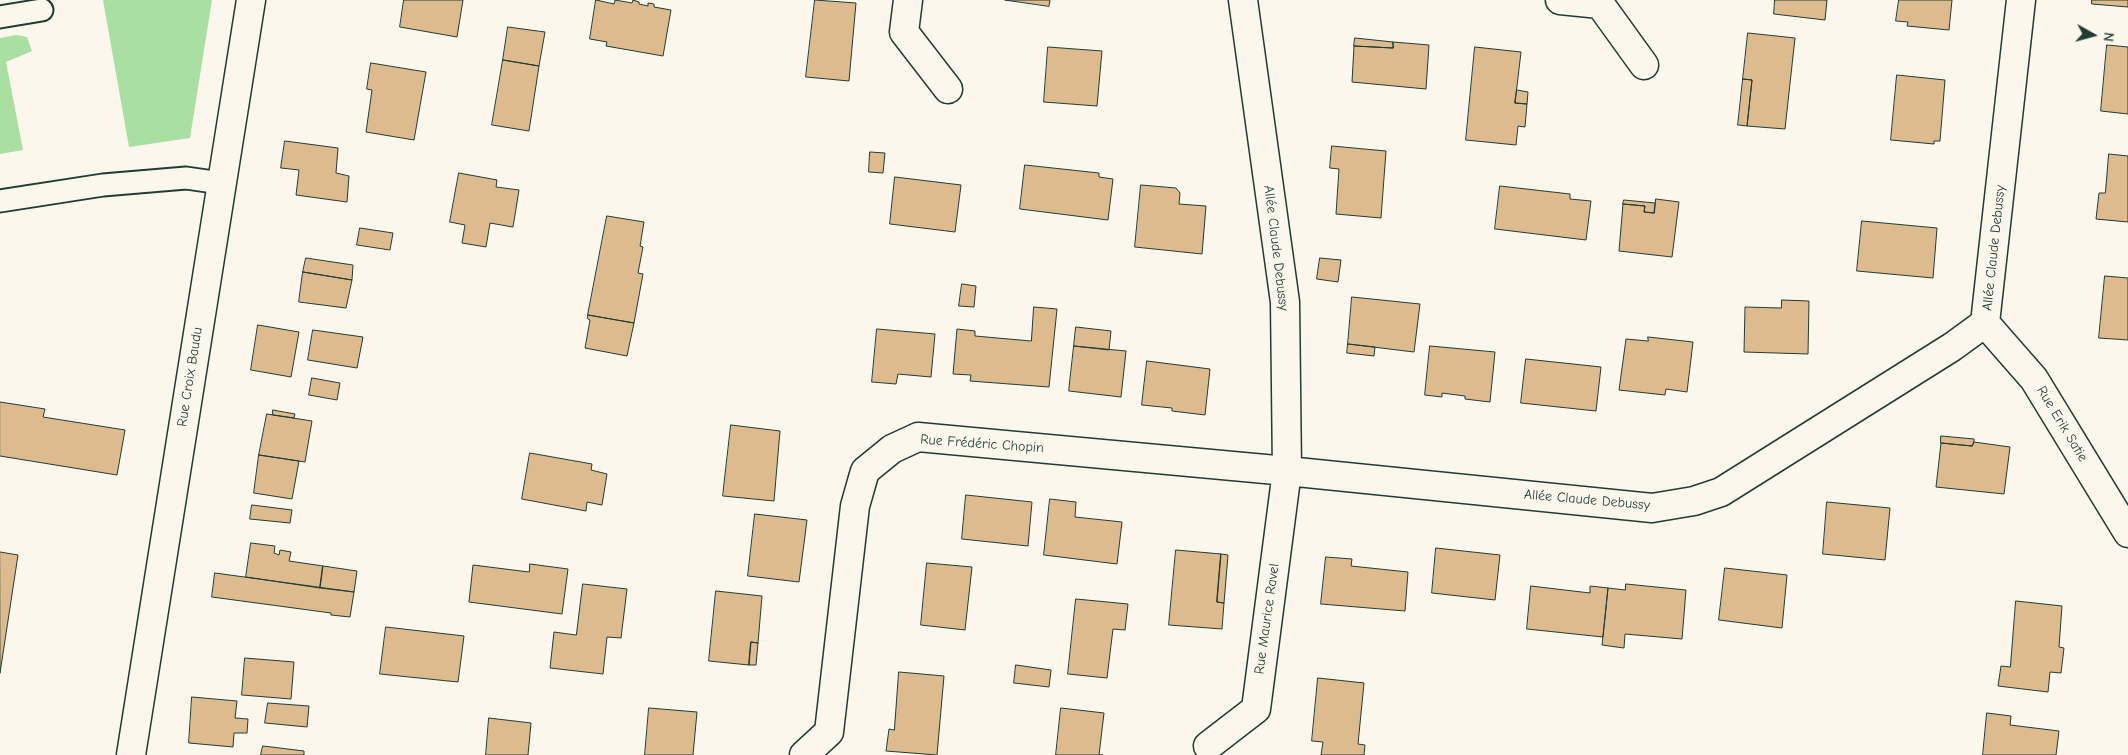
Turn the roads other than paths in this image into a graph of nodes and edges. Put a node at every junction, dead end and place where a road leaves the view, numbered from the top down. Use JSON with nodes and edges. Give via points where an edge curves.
{"nodes":[{"id":1,"x":251,"y":0,"type":"edge"},
{"id":2,"x":908,"y":0,"type":"edge"},
{"id":3,"x":1243,"y":0,"type":"edge"},
{"id":4,"x":1560,"y":0,"type":"edge"},
{"id":5,"x":2021,"y":0,"type":"edge"},
{"id":6,"x":42,"y":10,"type":"dead end"},
{"id":7,"x":0,"y":17,"type":"edge"},
{"id":8,"x":1644,"y":65,"type":"dead end"},
{"id":9,"x":948,"y":89,"type":"dead end"},
{"id":10,"x":221,"y":184,"type":"junction"},
{"id":11,"x":0,"y":201,"type":"edge"},
{"id":12,"x":1985,"y":323,"type":"junction"},
{"id":13,"x":1287,"y":470,"type":"junction"},
{"id":14,"x":2128,"y":534,"type":"edge"},
{"id":15,"x":1208,"y":746,"type":"dead end"},
{"id":16,"x":131,"y":755,"type":"edge"},
{"id":17,"x":804,"y":755,"type":"edge"}],
"edges":[{"from":1,"to":10,"type":"street","name":"Rue Croix Baudu"},
{"from":2,"to":9,"type":"street","via":[[904,32]]},
{"from":3,"to":13,"type":"street","name":"Allée Claude Debussy","via":[[1285,302]]},
{"from":4,"to":8,"type":"street","via":[[1600,4]]},
{"from":5,"to":12,"type":"street","name":"Allée Claude Debussy"},
{"from":6,"to":7,"type":"lane"},
{"from":10,"to":11,"type":"lane","via":[[186,178]]},
{"from":10,"to":16,"type":"street","name":"Rue Croix Baudu"},
{"from":12,"to":13,"type":"street","name":"Allée Claude Debussy","via":[[1721,492],[1694,501],[1652,508]]},
{"from":12,"to":14,"type":"street","name":"Rue Erik Satie","via":[[2034,379]]},
{"from":13,"to":15,"type":"street","name":"Rue Maurice Ravel","via":[[1256,709]]},
{"from":13,"to":17,"type":"street","name":"Rue Frédéric Chopin","via":[[918,437],[892,448],[865,471],[855,506],[829,732]]}]}
